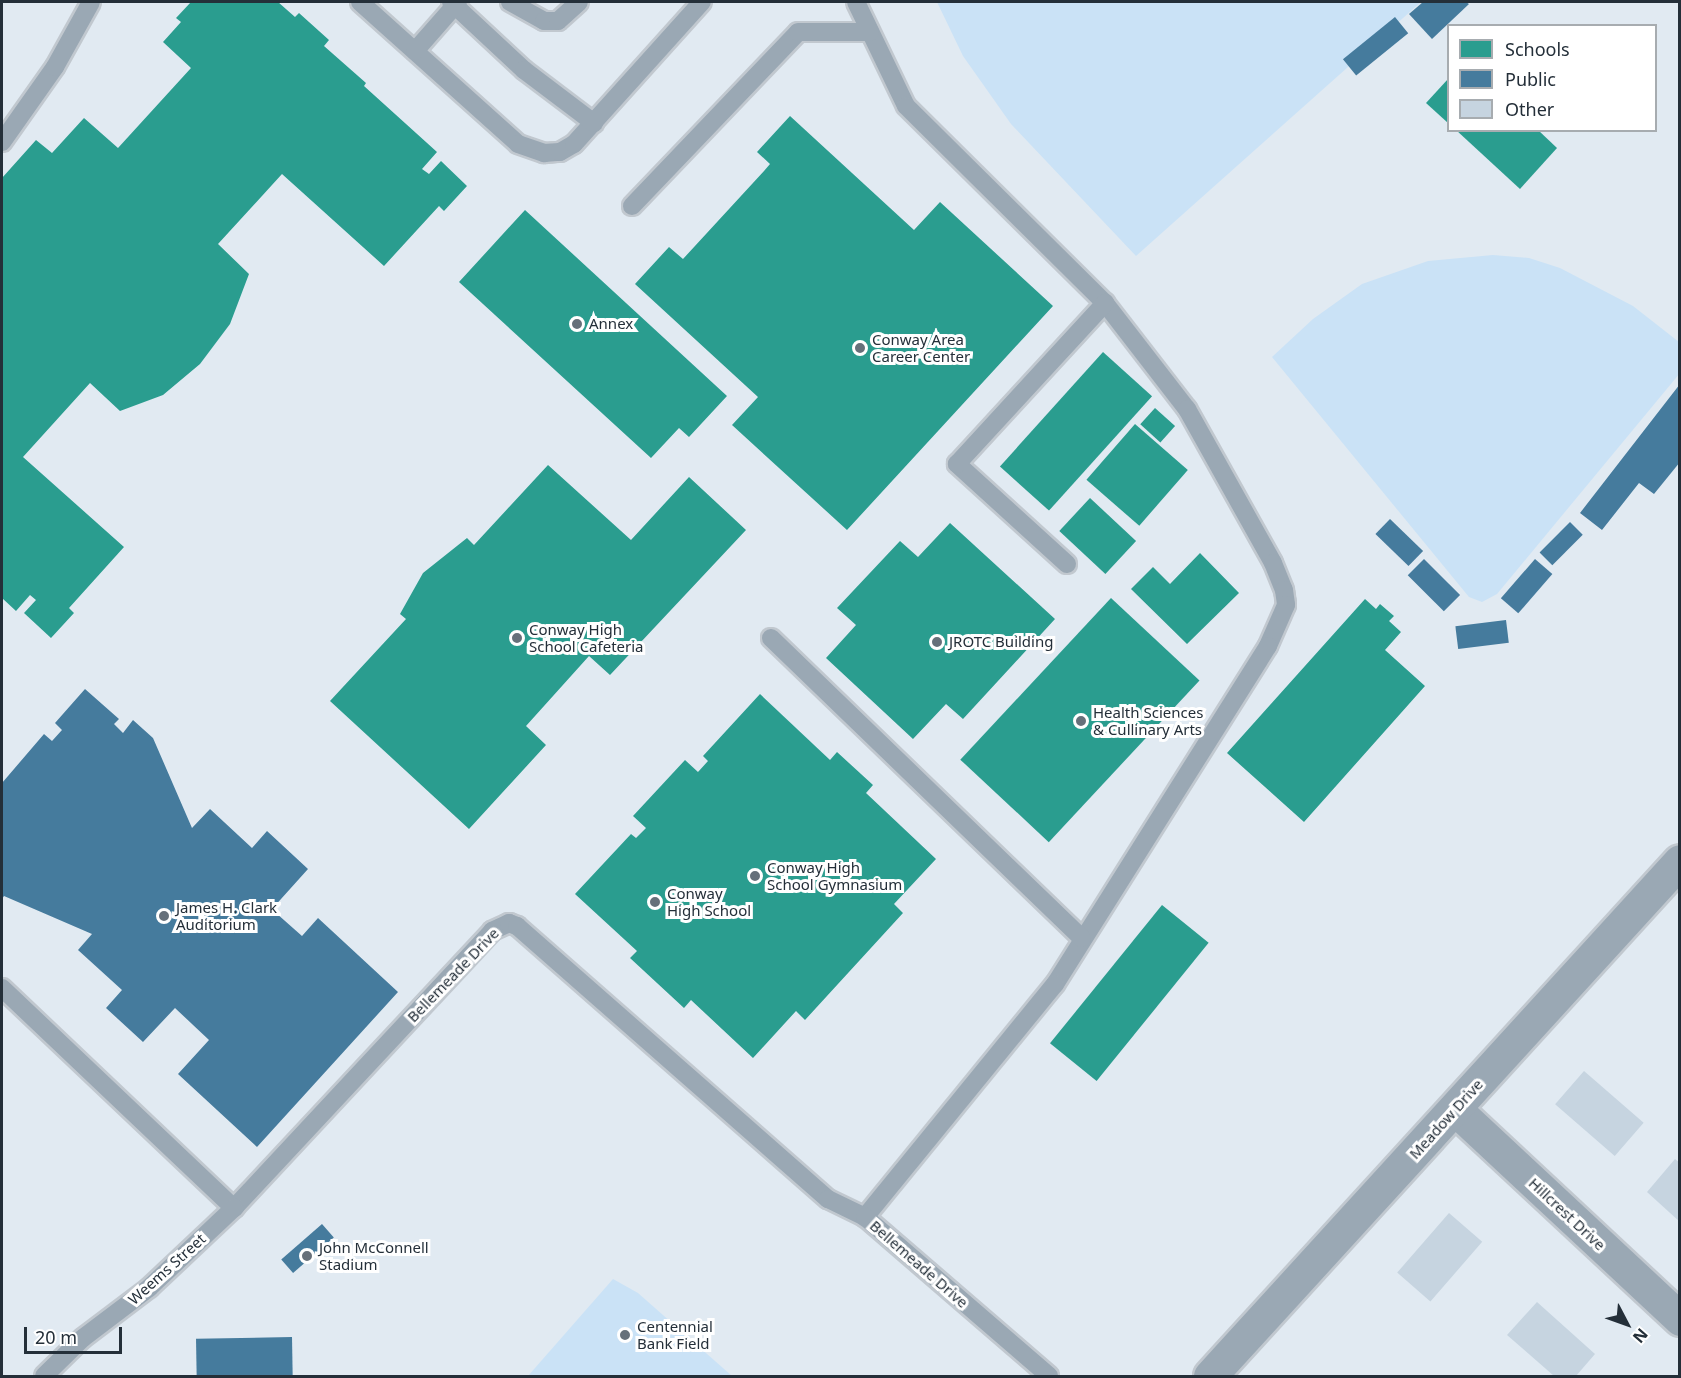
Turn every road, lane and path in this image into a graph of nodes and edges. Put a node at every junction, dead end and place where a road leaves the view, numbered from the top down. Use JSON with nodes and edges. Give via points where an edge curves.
{"nodes":[{"id":1,"x":92,"y":2,"type":"edge"},
{"id":2,"x":360,"y":2,"type":"edge"},
{"id":3,"x":510,"y":2,"type":"edge"},
{"id":4,"x":579,"y":2,"type":"edge"},
{"id":5,"x":702,"y":2,"type":"edge"},
{"id":6,"x":856,"y":2,"type":"edge"},
{"id":7,"x":454,"y":3,"type":"edge"},
{"id":8,"x":870,"y":32,"type":"junction"},
{"id":9,"x":415,"y":51,"type":"junction"},
{"id":10,"x":594,"y":123,"type":"junction"},
{"id":11,"x":2,"y":142,"type":"edge"},
{"id":12,"x":632,"y":206,"type":"dead end"},
{"id":13,"x":1105,"y":303,"type":"junction"},
{"id":14,"x":1067,"y":564,"type":"dead end"},
{"id":15,"x":771,"y":638,"type":"dead end"},
{"id":16,"x":1680,"y":861,"type":"edge"},
{"id":17,"x":1082,"y":938,"type":"junction"},
{"id":18,"x":2,"y":988,"type":"edge"},
{"id":19,"x":1455,"y":1109,"type":"junction"},
{"id":20,"x":234,"y":1208,"type":"junction"},
{"id":21,"x":865,"y":1217,"type":"junction"},
{"id":22,"x":1680,"y":1319,"type":"edge"},
{"id":23,"x":44,"y":1377,"type":"edge"},
{"id":24,"x":1049,"y":1377,"type":"edge"},
{"id":25,"x":1210,"y":1377,"type":"edge"}],
"edges":[{"from":1,"to":11,"type":"lane","via":[[55,67]]},
{"from":2,"to":9,"type":"lane"},
{"from":3,"to":4,"type":"lane","via":[[544,21],[558,21]]},
{"from":5,"to":10,"type":"lane"},
{"from":6,"to":8,"type":"lane"},
{"from":7,"to":9,"type":"lane"},
{"from":7,"to":10,"type":"lane","via":[[524,70]]},
{"from":8,"to":12,"type":"lane","via":[[798,33]]},
{"from":8,"to":13,"type":"lane","via":[[906,106]]},
{"from":9,"to":10,"type":"lane","via":[[518,144],[531,150],[560,152]]},
{"from":13,"to":14,"type":"lane","via":[[957,464]]},
{"from":13,"to":17,"type":"lane","via":[[1198,425],[1273,563],[1286,605],[1268,646]]},
{"from":15,"to":17,"type":"lane"},
{"from":16,"to":19,"type":"street","name":"Meadow Drive"},
{"from":17,"to":21,"type":"lane","via":[[1055,984]]},
{"from":18,"to":20,"type":"lane"},
{"from":19,"to":22,"type":"street","name":"Hillcrest Drive"},
{"from":19,"to":25,"type":"street","name":"Meadow Drive"},
{"from":20,"to":21,"type":"lane","name":"Bellemeade Drive","via":[[492,931],[509,923],[524,931],[828,1199]]},
{"from":20,"to":23,"type":"lane","name":"Weems Street","via":[[149,1288],[82,1338]]},
{"from":21,"to":24,"type":"lane","name":"Bellemeade Drive"}]}
